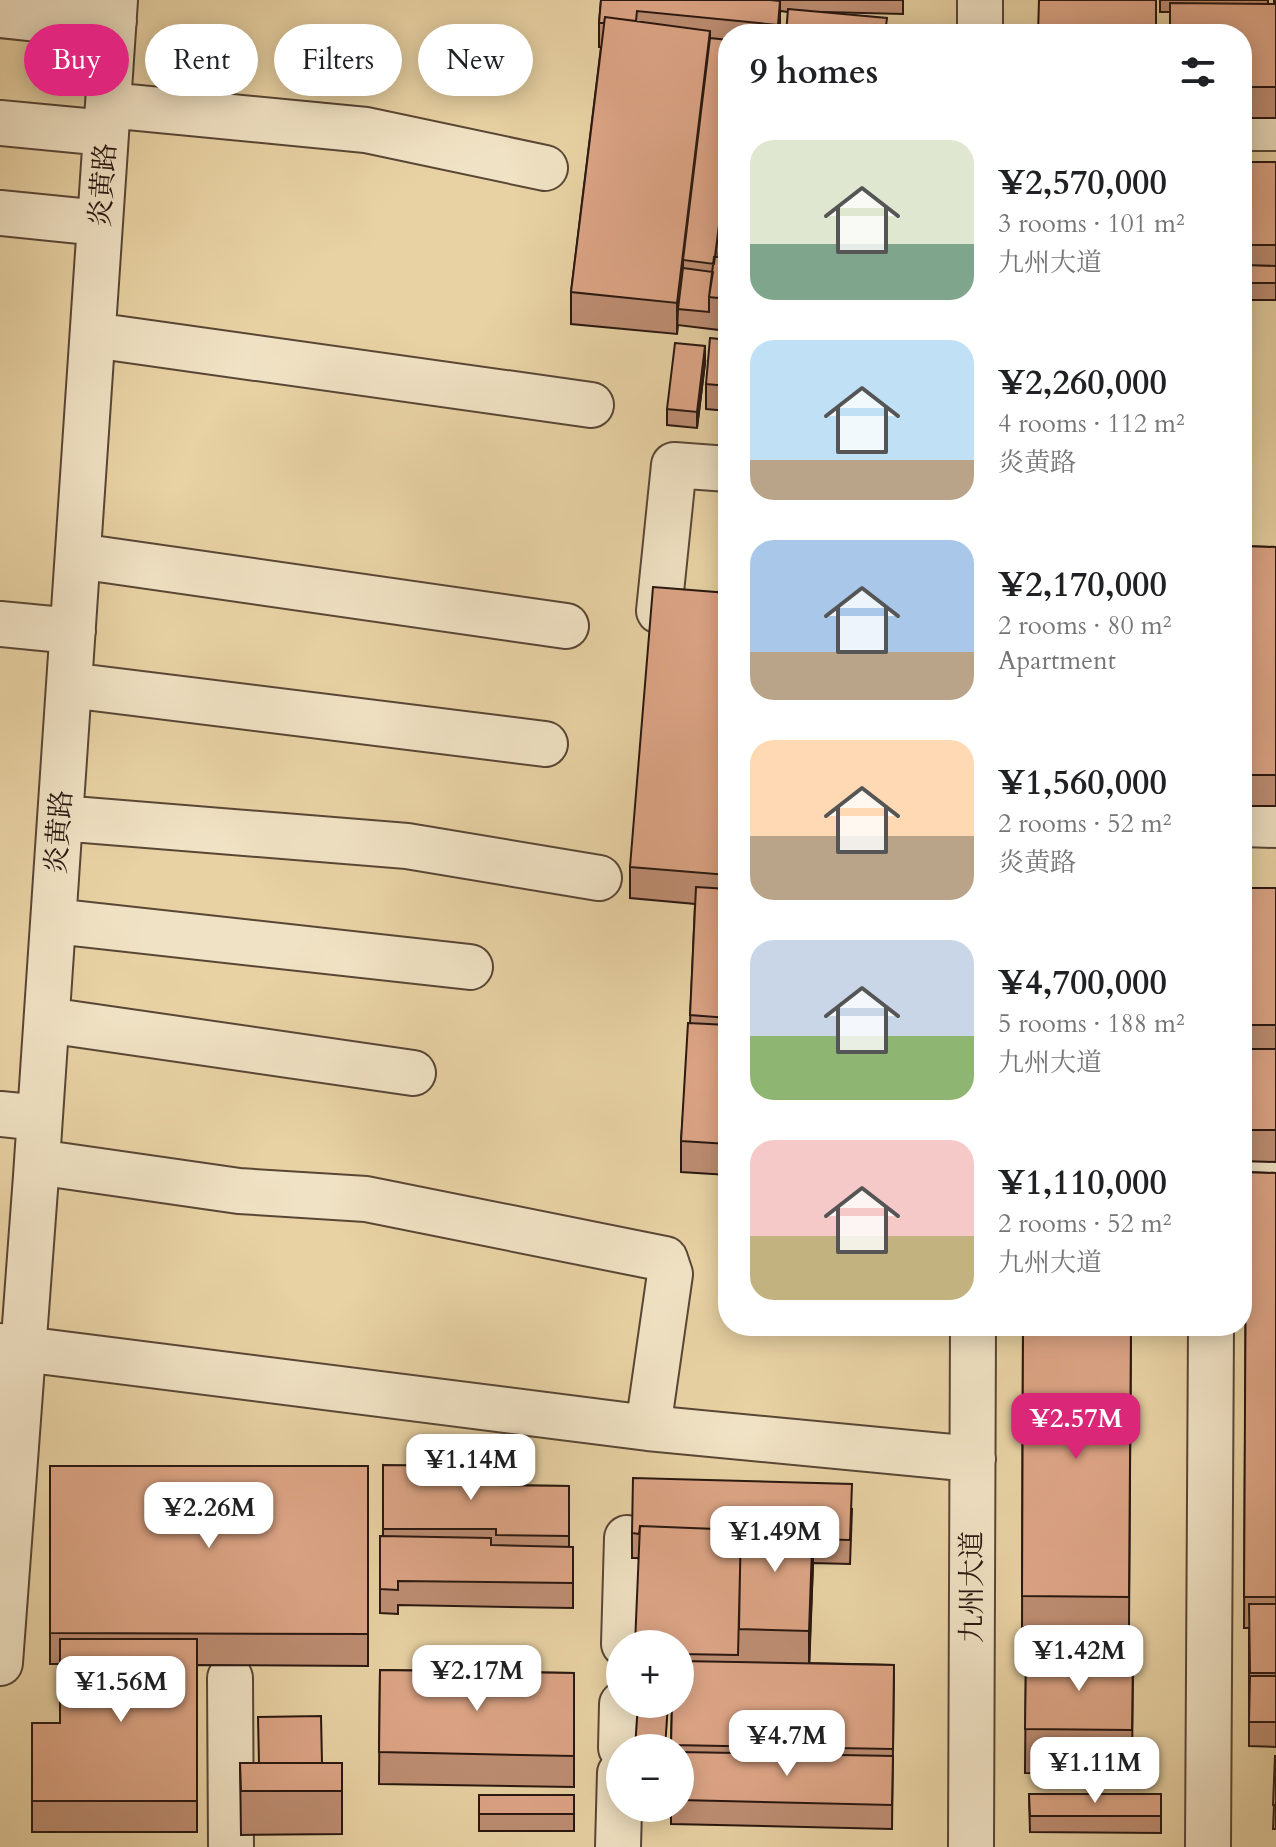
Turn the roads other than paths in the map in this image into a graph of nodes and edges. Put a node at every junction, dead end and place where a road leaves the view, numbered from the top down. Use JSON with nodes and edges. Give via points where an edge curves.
{"nodes":[{"id":1,"x":980,"y":0,"type":"edge"},
{"id":2,"x":115,"y":11,"type":"edge"},
{"id":3,"x":0,"y":15,"type":"edge"},
{"id":4,"x":980,"y":24,"type":"edge"},
{"id":5,"x":107,"y":119,"type":"junction"},
{"id":6,"x":0,"y":123,"type":"edge"},
{"id":7,"x":1252,"y":128,"type":"edge"},
{"id":8,"x":1276,"y":128,"type":"edge"},
{"id":9,"x":545,"y":168,"type":"dead end"},
{"id":10,"x":0,"y":213,"type":"edge"},
{"id":11,"x":100,"y":223,"type":"junction"},
{"id":12,"x":93,"y":335,"type":"junction"},
{"id":13,"x":591,"y":405,"type":"dead end"},
{"id":14,"x":718,"y":468,"type":"edge"},
{"id":15,"x":78,"y":556,"type":"junction"},
{"id":16,"x":659,"y":611,"type":"edge"},
{"id":17,"x":0,"y":624,"type":"edge"},
{"id":18,"x":566,"y":626,"type":"dead end"},
{"id":19,"x":73,"y":631,"type":"junction"},
{"id":20,"x":69,"y":685,"type":"junction"},
{"id":21,"x":545,"y":744,"type":"dead end"},
{"id":22,"x":60,"y":818,"type":"junction"},
{"id":23,"x":1252,"y":824,"type":"edge"},
{"id":24,"x":1276,"y":825,"type":"edge"},
{"id":25,"x":599,"y":878,"type":"dead end"},
{"id":26,"x":54,"y":921,"type":"junction"},
{"id":27,"x":470,"y":967,"type":"dead end"},
{"id":28,"x":47,"y":1020,"type":"junction"},
{"id":29,"x":413,"y":1073,"type":"dead end"},
{"id":30,"x":37,"y":1162,"type":"junction"},
{"id":31,"x":1252,"y":1167,"type":"edge"},
{"id":32,"x":1276,"y":1168,"type":"edge"},
{"id":33,"x":16,"y":1239,"type":"edge"},
{"id":34,"x":973,"y":1336,"type":"edge"},
{"id":35,"x":1211,"y":1336,"type":"edge"},
{"id":36,"x":12,"y":1347,"type":"edge"},
{"id":37,"x":648,"y":1428,"type":"junction"},
{"id":38,"x":8,"y":1456,"type":"edge"},
{"id":39,"x":973,"y":1459,"type":"junction"},
{"id":40,"x":627,"y":1538,"type":"dead end"},
{"id":41,"x":4,"y":1569,"type":"edge"},
{"id":42,"x":624,"y":1630,"type":"edge"},
{"id":43,"x":0,"y":1663,"type":"edge"},
{"id":44,"x":230,"y":1678,"type":"dead end"},
{"id":45,"x":619,"y":1822,"type":"edge"},
{"id":46,"x":231,"y":1847,"type":"edge"},
{"id":47,"x":618,"y":1847,"type":"edge"},
{"id":48,"x":971,"y":1847,"type":"edge"},
{"id":49,"x":1208,"y":1847,"type":"edge"}],
"edges":[{"from":1,"to":4,"type":"street"},
{"from":2,"to":3,"type":"street","via":[[57,21]]},
{"from":2,"to":5,"type":"street","name":"炎黄路"},
{"from":5,"to":6,"type":"street"},
{"from":5,"to":9,"type":"street","via":[[366,130]]},
{"from":5,"to":11,"type":"street","name":"炎黄路"},
{"from":7,"to":8,"type":"street"},
{"from":10,"to":11,"type":"street"},
{"from":11,"to":12,"type":"street","name":"炎黄路"},
{"from":12,"to":13,"type":"street"},
{"from":12,"to":15,"type":"street","name":"炎黄路"},
{"from":14,"to":16,"type":"street","via":[[674,465]]},
{"from":15,"to":18,"type":"street"},
{"from":15,"to":19,"type":"street","name":"炎黄路"},
{"from":17,"to":19,"type":"street"},
{"from":19,"to":20,"type":"street","name":"炎黄路"},
{"from":20,"to":21,"type":"street"},
{"from":20,"to":22,"type":"street","name":"炎黄路"},
{"from":22,"to":25,"type":"street","via":[[407,846]]},
{"from":22,"to":26,"type":"street","name":"炎黄路"},
{"from":23,"to":24,"type":"street"},
{"from":26,"to":27,"type":"street"},
{"from":26,"to":28,"type":"street","name":"炎黄路"},
{"from":28,"to":29,"type":"street"},
{"from":28,"to":30,"type":"street","name":"炎黄路"},
{"from":30,"to":33,"type":"street","name":"炎黄路"},
{"from":30,"to":37,"type":"street","via":[[239,1191],[366,1199],[665,1259],[670,1274]]},
{"from":31,"to":32,"type":"street"},
{"from":33,"to":36,"type":"street","name":"炎黄路"},
{"from":34,"to":39,"type":"street","name":"九州大道"},
{"from":35,"to":49,"type":"street"},
{"from":36,"to":37,"type":"street"},
{"from":36,"to":38,"type":"street","name":"炎黄路"},
{"from":37,"to":39,"type":"street"},
{"from":38,"to":41,"type":"street","name":"炎黄路"},
{"from":39,"to":48,"type":"street","name":"九州大道"},
{"from":40,"to":42,"type":"street"},
{"from":41,"to":43,"type":"street","name":"炎黄路"},
{"from":44,"to":46,"type":"street"},
{"from":45,"to":47,"type":"street"}]}
